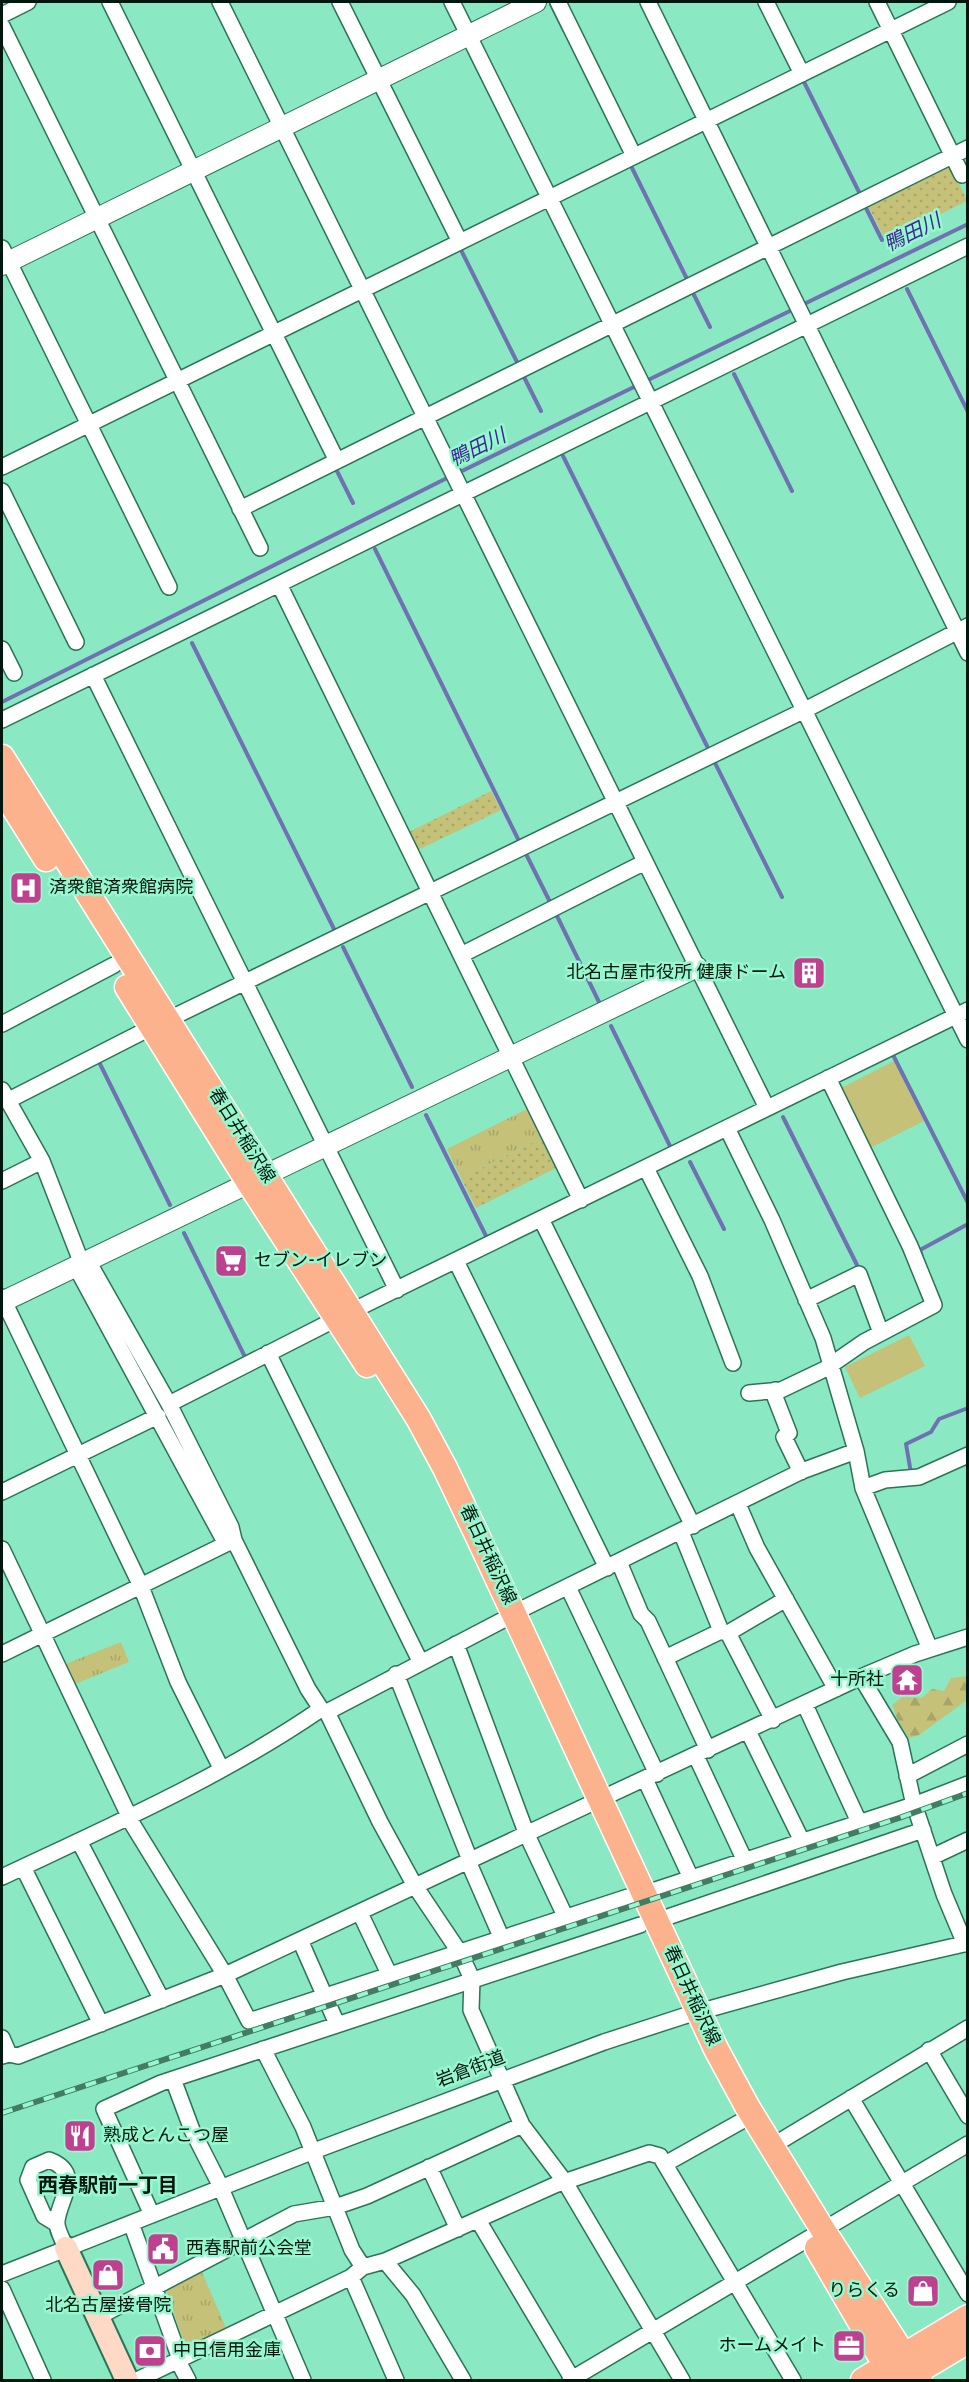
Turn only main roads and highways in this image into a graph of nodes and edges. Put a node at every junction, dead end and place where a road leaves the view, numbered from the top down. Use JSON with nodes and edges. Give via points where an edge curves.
{"nodes":[{"id":1,"x":2,"y":757,"type":"edge"},
{"id":2,"x":2,"y":789,"type":"edge"},
{"id":3,"x":160,"y":1023,"type":"junction"},
{"id":4,"x":691,"y":2014,"type":"junction"},
{"id":5,"x":817,"y":2233,"type":"junction"},
{"id":6,"x":66,"y":2248,"type":"road end"},
{"id":7,"x":968,"y":2317,"type":"edge"},
{"id":8,"x":968,"y":2341,"type":"edge"},
{"id":9,"x":904,"y":2373,"type":"edge"},
{"id":10,"x":127,"y":2380,"type":"edge"},
{"id":11,"x":863,"y":2380,"type":"edge"}],
"edges":[{"from":1,"to":3,"type":"main road","name":"春日井稲沢線"},
{"from":2,"to":3,"type":"main road","name":"春日井稲沢線","via":[[114,965]]},
{"from":3,"to":4,"type":"main road","name":"春日井稲沢線","via":[[344,1315],[508,1617]]},
{"from":4,"to":5,"type":"main road","name":"春日井稲沢線","via":[[772,2146]]},
{"from":4,"to":5,"type":"main road","name":"春日井稲沢線","via":[[740,2122]]},
{"from":5,"to":9,"type":"main road","name":"春日井稲沢線"},
{"from":6,"to":10,"type":"main road"},
{"from":7,"to":9,"type":"main road"},
{"from":8,"to":9,"type":"main road"},
{"from":9,"to":11,"type":"main road"}]}
